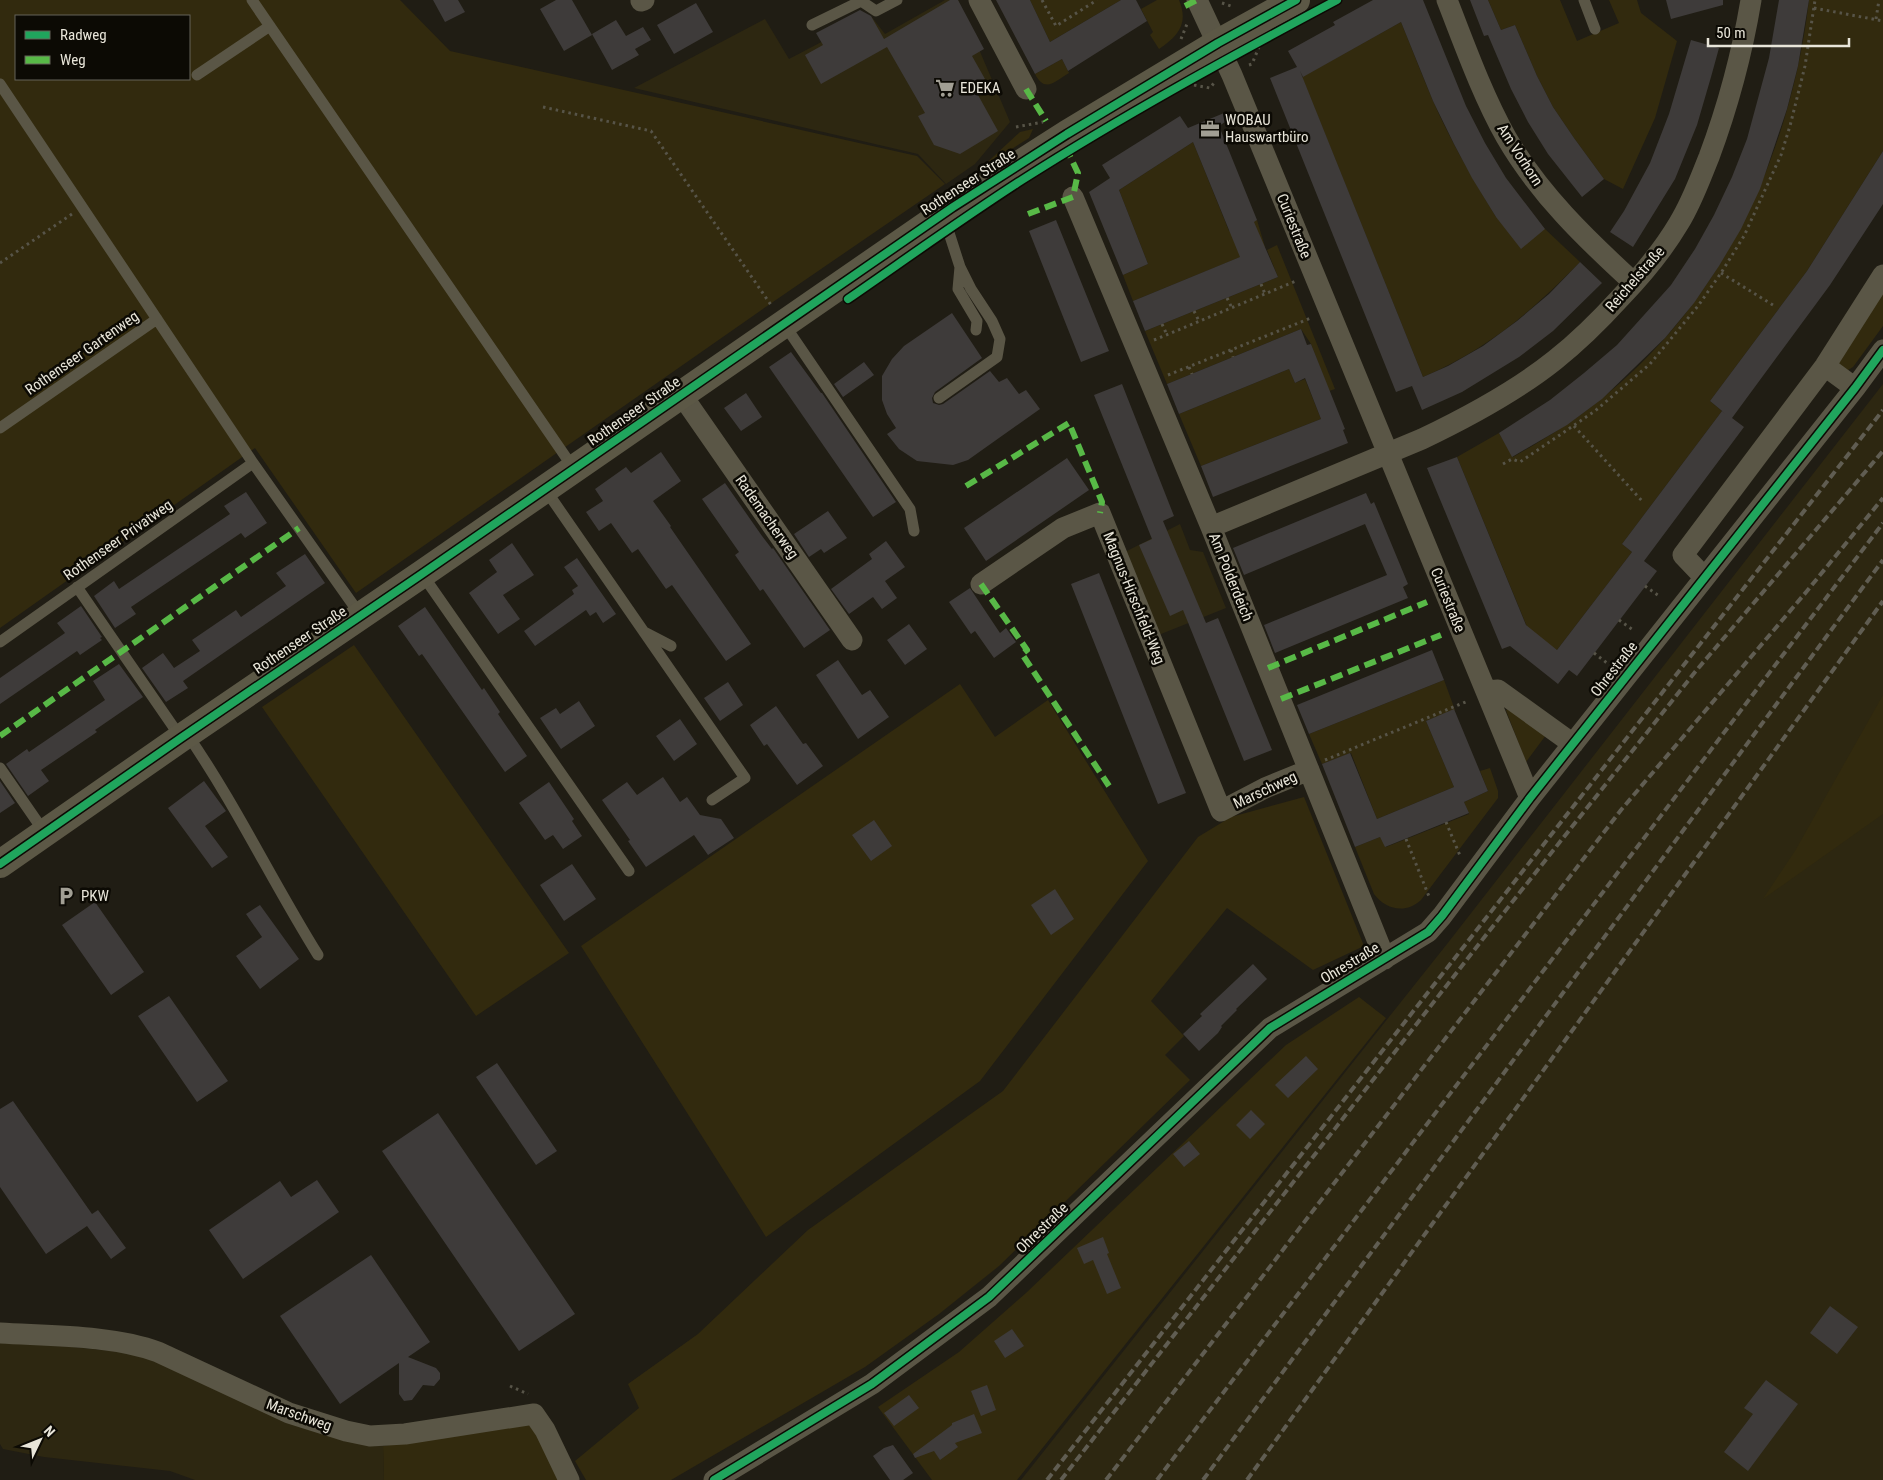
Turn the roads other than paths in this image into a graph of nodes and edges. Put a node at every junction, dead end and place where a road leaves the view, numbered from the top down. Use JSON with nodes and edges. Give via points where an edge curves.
{"nodes":[{"id":1,"x":252,"y":0,"type":"edge"},
{"id":2,"x":897,"y":0,"type":"edge"},
{"id":3,"x":979,"y":0,"type":"edge"},
{"id":4,"x":1197,"y":0,"type":"edge"},
{"id":5,"x":1296,"y":0,"type":"edge"},
{"id":6,"x":1447,"y":0,"type":"edge"},
{"id":7,"x":1584,"y":0,"type":"edge"},
{"id":8,"x":1751,"y":0,"type":"edge"},
{"id":9,"x":812,"y":25,"type":"dead end"},
{"id":10,"x":270,"y":26,"type":"junction"},
{"id":11,"x":1595,"y":29,"type":"dead end"},
{"id":12,"x":1222,"y":51,"type":"junction"},
{"id":13,"x":197,"y":75,"type":"dead end"},
{"id":14,"x":0,"y":84,"type":"edge"},
{"id":15,"x":1026,"y":89,"type":"dead end"},
{"id":16,"x":1074,"y":196,"type":"dead end"},
{"id":17,"x":943,"y":214,"type":"junction"},
{"id":18,"x":960,"y":267,"type":"junction"},
{"id":19,"x":1883,"y":275,"type":"edge"},
{"id":20,"x":1634,"y":283,"type":"junction"},
{"id":21,"x":158,"y":319,"type":"junction"},
{"id":22,"x":784,"y":324,"type":"junction"},
{"id":23,"x":976,"y":330,"type":"dead end"},
{"id":24,"x":1883,"y":350,"type":"edge"},
{"id":25,"x":1825,"y":366,"type":"junction"},
{"id":26,"x":1854,"y":388,"type":"junction"},
{"id":27,"x":681,"y":394,"type":"junction"},
{"id":28,"x":939,"y":398,"type":"dead end"},
{"id":29,"x":0,"y":428,"type":"edge"},
{"id":30,"x":1388,"y":453,"type":"junction"},
{"id":31,"x":253,"y":463,"type":"junction"},
{"id":32,"x":574,"y":468,"type":"junction"},
{"id":33,"x":545,"y":488,"type":"junction"},
{"id":34,"x":1211,"y":527,"type":"junction"},
{"id":35,"x":914,"y":531,"type":"dead end"},
{"id":36,"x":422,"y":574,"type":"junction"},
{"id":37,"x":1704,"y":577,"type":"junction"},
{"id":38,"x":981,"y":584,"type":"dead end"},
{"id":39,"x":77,"y":587,"type":"junction"},
{"id":40,"x":361,"y":616,"type":"junction"},
{"id":41,"x":642,"y":631,"type":"junction"},
{"id":42,"x":852,"y":640,"type":"dead end"},
{"id":43,"x":0,"y":642,"type":"edge"},
{"id":44,"x":670,"y":646,"type":"dead end"},
{"id":45,"x":1477,"y":696,"type":"junction"},
{"id":46,"x":184,"y":736,"type":"junction"},
{"id":47,"x":1573,"y":744,"type":"junction"},
{"id":48,"x":0,"y":768,"type":"edge"},
{"id":49,"x":1309,"y":768,"type":"junction"},
{"id":50,"x":1530,"y":798,"type":"junction"},
{"id":51,"x":712,"y":800,"type":"dead end"},
{"id":52,"x":1221,"y":811,"type":"joint"},
{"id":53,"x":45,"y":833,"type":"junction"},
{"id":54,"x":0,"y":864,"type":"edge"},
{"id":55,"x":629,"y":871,"type":"dead end"},
{"id":56,"x":318,"y":955,"type":"dead end"},
{"id":57,"x":1385,"y":959,"type":"junction"},
{"id":58,"x":0,"y":1333,"type":"edge"},
{"id":59,"x":569,"y":1480,"type":"edge"},
{"id":60,"x":714,"y":1480,"type":"edge"}],
"edges":[{"from":1,"to":10,"type":"lane"},
{"from":2,"to":9,"type":"lane","via":[[876,11],[860,1]]},
{"from":3,"to":15,"type":"street"},
{"from":4,"to":12,"type":"street","name":"Curiestraße"},
{"from":5,"to":12,"type":"street","name":"Rothenseer Straße"},
{"from":6,"to":20,"type":"street","name":"Am Vorhorn","via":[[1491,107],[1517,154],[1563,215]]},
{"from":7,"to":11,"type":"lane"},
{"from":8,"to":20,"type":"street","name":"Reichelstraße","via":[[1728,104],[1703,172],[1680,222]]},
{"from":10,"to":13,"type":"lane"},
{"from":10,"to":32,"type":"lane"},
{"from":12,"to":17,"type":"street","name":"Rothenseer Straße","via":[[1067,134]]},
{"from":12,"to":30,"type":"street","name":"Curiestraße"},
{"from":14,"to":21,"type":"lane","name":"Rothenseer Straße"},
{"from":16,"to":34,"type":"street","name":"Am Polderdeich"},
{"from":17,"to":18,"type":"lane","name":"Rothenseer Straße"},
{"from":17,"to":22,"type":"street","name":"Rothenseer Straße"},
{"from":18,"to":23,"type":"lane","via":[[958,289],[977,321]]},
{"from":18,"to":28,"type":"lane","name":"Rothenseer Straße","via":[[1000,339],[997,357]]},
{"from":19,"to":25,"type":"street"},
{"from":20,"to":30,"type":"street","name":"Reichelstraße","via":[[1581,338],[1530,378],[1456,422]]},
{"from":21,"to":29,"type":"lane","name":"Rothenseer Gartenweg"},
{"from":21,"to":31,"type":"lane","name":"Rothenseer Straße"},
{"from":22,"to":27,"type":"street","name":"Rothenseer Straße"},
{"from":22,"to":35,"type":"lane","via":[[910,509]]},
{"from":24,"to":26,"type":"street","name":"Ohrestraße"},
{"from":25,"to":26,"type":"street"},
{"from":25,"to":37,"type":"street","via":[[1682,555]]},
{"from":26,"to":37,"type":"street","name":"Ohrestraße"},
{"from":27,"to":32,"type":"street","name":"Rothenseer Straße"},
{"from":27,"to":42,"type":"street","name":"Rademacherweg"},
{"from":30,"to":34,"type":"street"},
{"from":30,"to":45,"type":"street","name":"Curiestraße"},
{"from":31,"to":39,"type":"lane","name":"Rothenseer Privatweg"},
{"from":31,"to":40,"type":"lane","name":"Rothenseer Straße"},
{"from":32,"to":33,"type":"street","name":"Rothenseer Straße"},
{"from":33,"to":36,"type":"street","name":"Rothenseer Straße"},
{"from":33,"to":41,"type":"lane"},
{"from":34,"to":49,"type":"street","name":"Am Polderdeich"},
{"from":36,"to":40,"type":"street","name":"Rothenseer Straße"},
{"from":36,"to":55,"type":"lane"},
{"from":37,"to":47,"type":"street","name":"Ohrestraße"},
{"from":38,"to":52,"type":"street","name":"Magnus-Hirschfeld-Weg","via":[[1064,528],[1100,513]]},
{"from":39,"to":43,"type":"lane","name":"Rothenseer Privatweg"},
{"from":39,"to":46,"type":"lane"},
{"from":40,"to":46,"type":"street","name":"Rothenseer Straße"},
{"from":41,"to":44,"type":"lane"},
{"from":41,"to":51,"type":"lane","via":[[745,778]]},
{"from":45,"to":47,"type":"street","via":[[1498,690]]},
{"from":45,"to":50,"type":"street","name":"Curiestraße"},
{"from":46,"to":53,"type":"street","name":"Rothenseer Straße"},
{"from":46,"to":56,"type":"lane","via":[[251,837]]},
{"from":47,"to":50,"type":"street","name":"Ohrestraße"},
{"from":48,"to":53,"type":"lane"},
{"from":49,"to":52,"type":"street","name":"Marschweg"},
{"from":49,"to":57,"type":"street","name":"Am Polderdeich"},
{"from":50,"to":57,"type":"street","name":"Ohrestraße","via":[[1428,932]]},
{"from":53,"to":54,"type":"street","name":"Rothenseer Straße"},
{"from":57,"to":60,"type":"street","name":"Ohrestraße","via":[[1270,1028],[989,1297],[872,1384]]},
{"from":58,"to":59,"type":"street","name":"Marschweg","via":[[78,1337],[139,1346],[289,1414],[370,1436],[405,1434],[534,1414],[546,1430]]}]}
